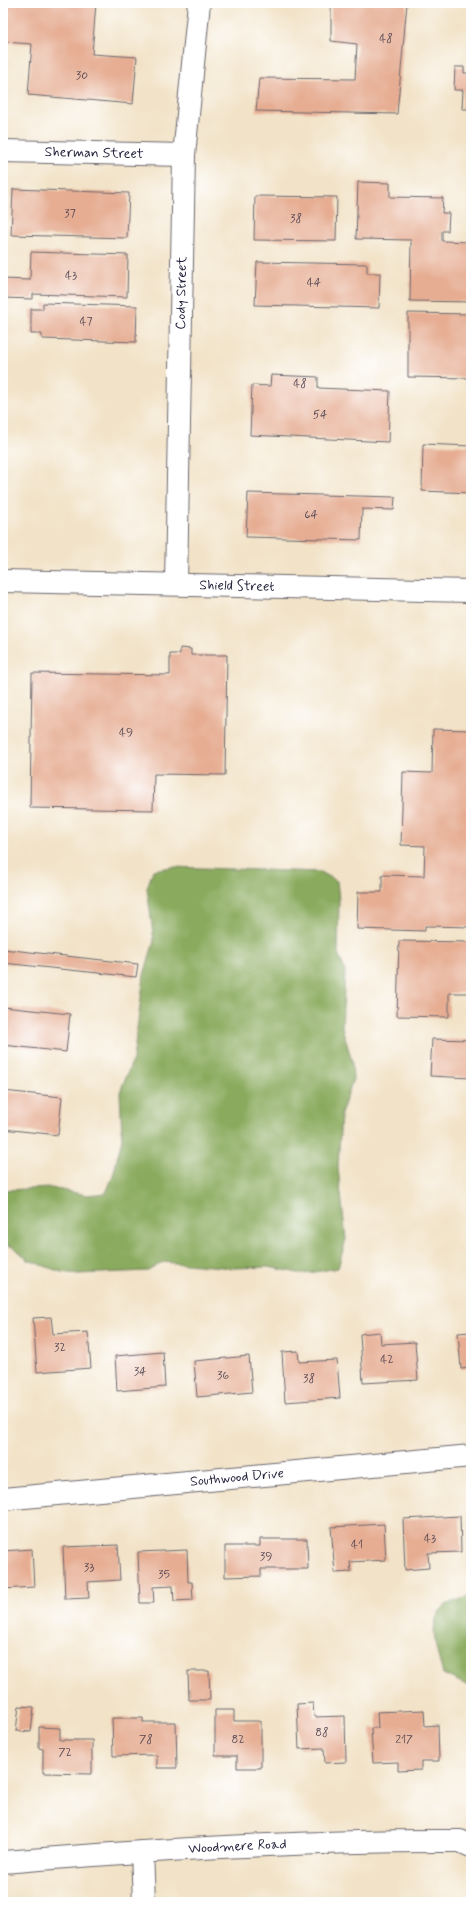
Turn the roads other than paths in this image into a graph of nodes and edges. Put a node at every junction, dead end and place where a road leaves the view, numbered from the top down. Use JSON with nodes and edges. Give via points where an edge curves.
{"nodes":[{"id":1,"x":199,"y":3,"type":"edge"},
{"id":2,"x":3,"y":151,"type":"edge"},
{"id":3,"x":184,"y":155,"type":"junction"},
{"id":4,"x":3,"y":581,"type":"edge"},
{"id":5,"x":176,"y":584,"type":"junction"},
{"id":6,"x":471,"y":591,"type":"edge"},
{"id":7,"x":471,"y":1456,"type":"edge"},
{"id":8,"x":3,"y":1499,"type":"edge"},
{"id":9,"x":471,"y":1846,"type":"edge"},
{"id":10,"x":142,"y":1852,"type":"junction"},
{"id":11,"x":3,"y":1862,"type":"edge"},
{"id":12,"x":144,"y":1902,"type":"edge"}],
"edges":[{"from":1,"to":3,"type":"street","name":"Cody Street"},
{"from":2,"to":3,"type":"street","name":"Sherman Street"},
{"from":3,"to":5,"type":"street","name":"Cody Street"},
{"from":4,"to":5,"type":"street","name":"Shield Street"},
{"from":5,"to":6,"type":"street","name":"Shield Street"},
{"from":7,"to":8,"type":"street","name":"Southwood Drive"},
{"from":9,"to":10,"type":"street","name":"Woodmere Road","via":[[460,1841],[316,1842]]},
{"from":10,"to":11,"type":"street","name":"Woodmere Road"},
{"from":10,"to":12,"type":"street"}]}
